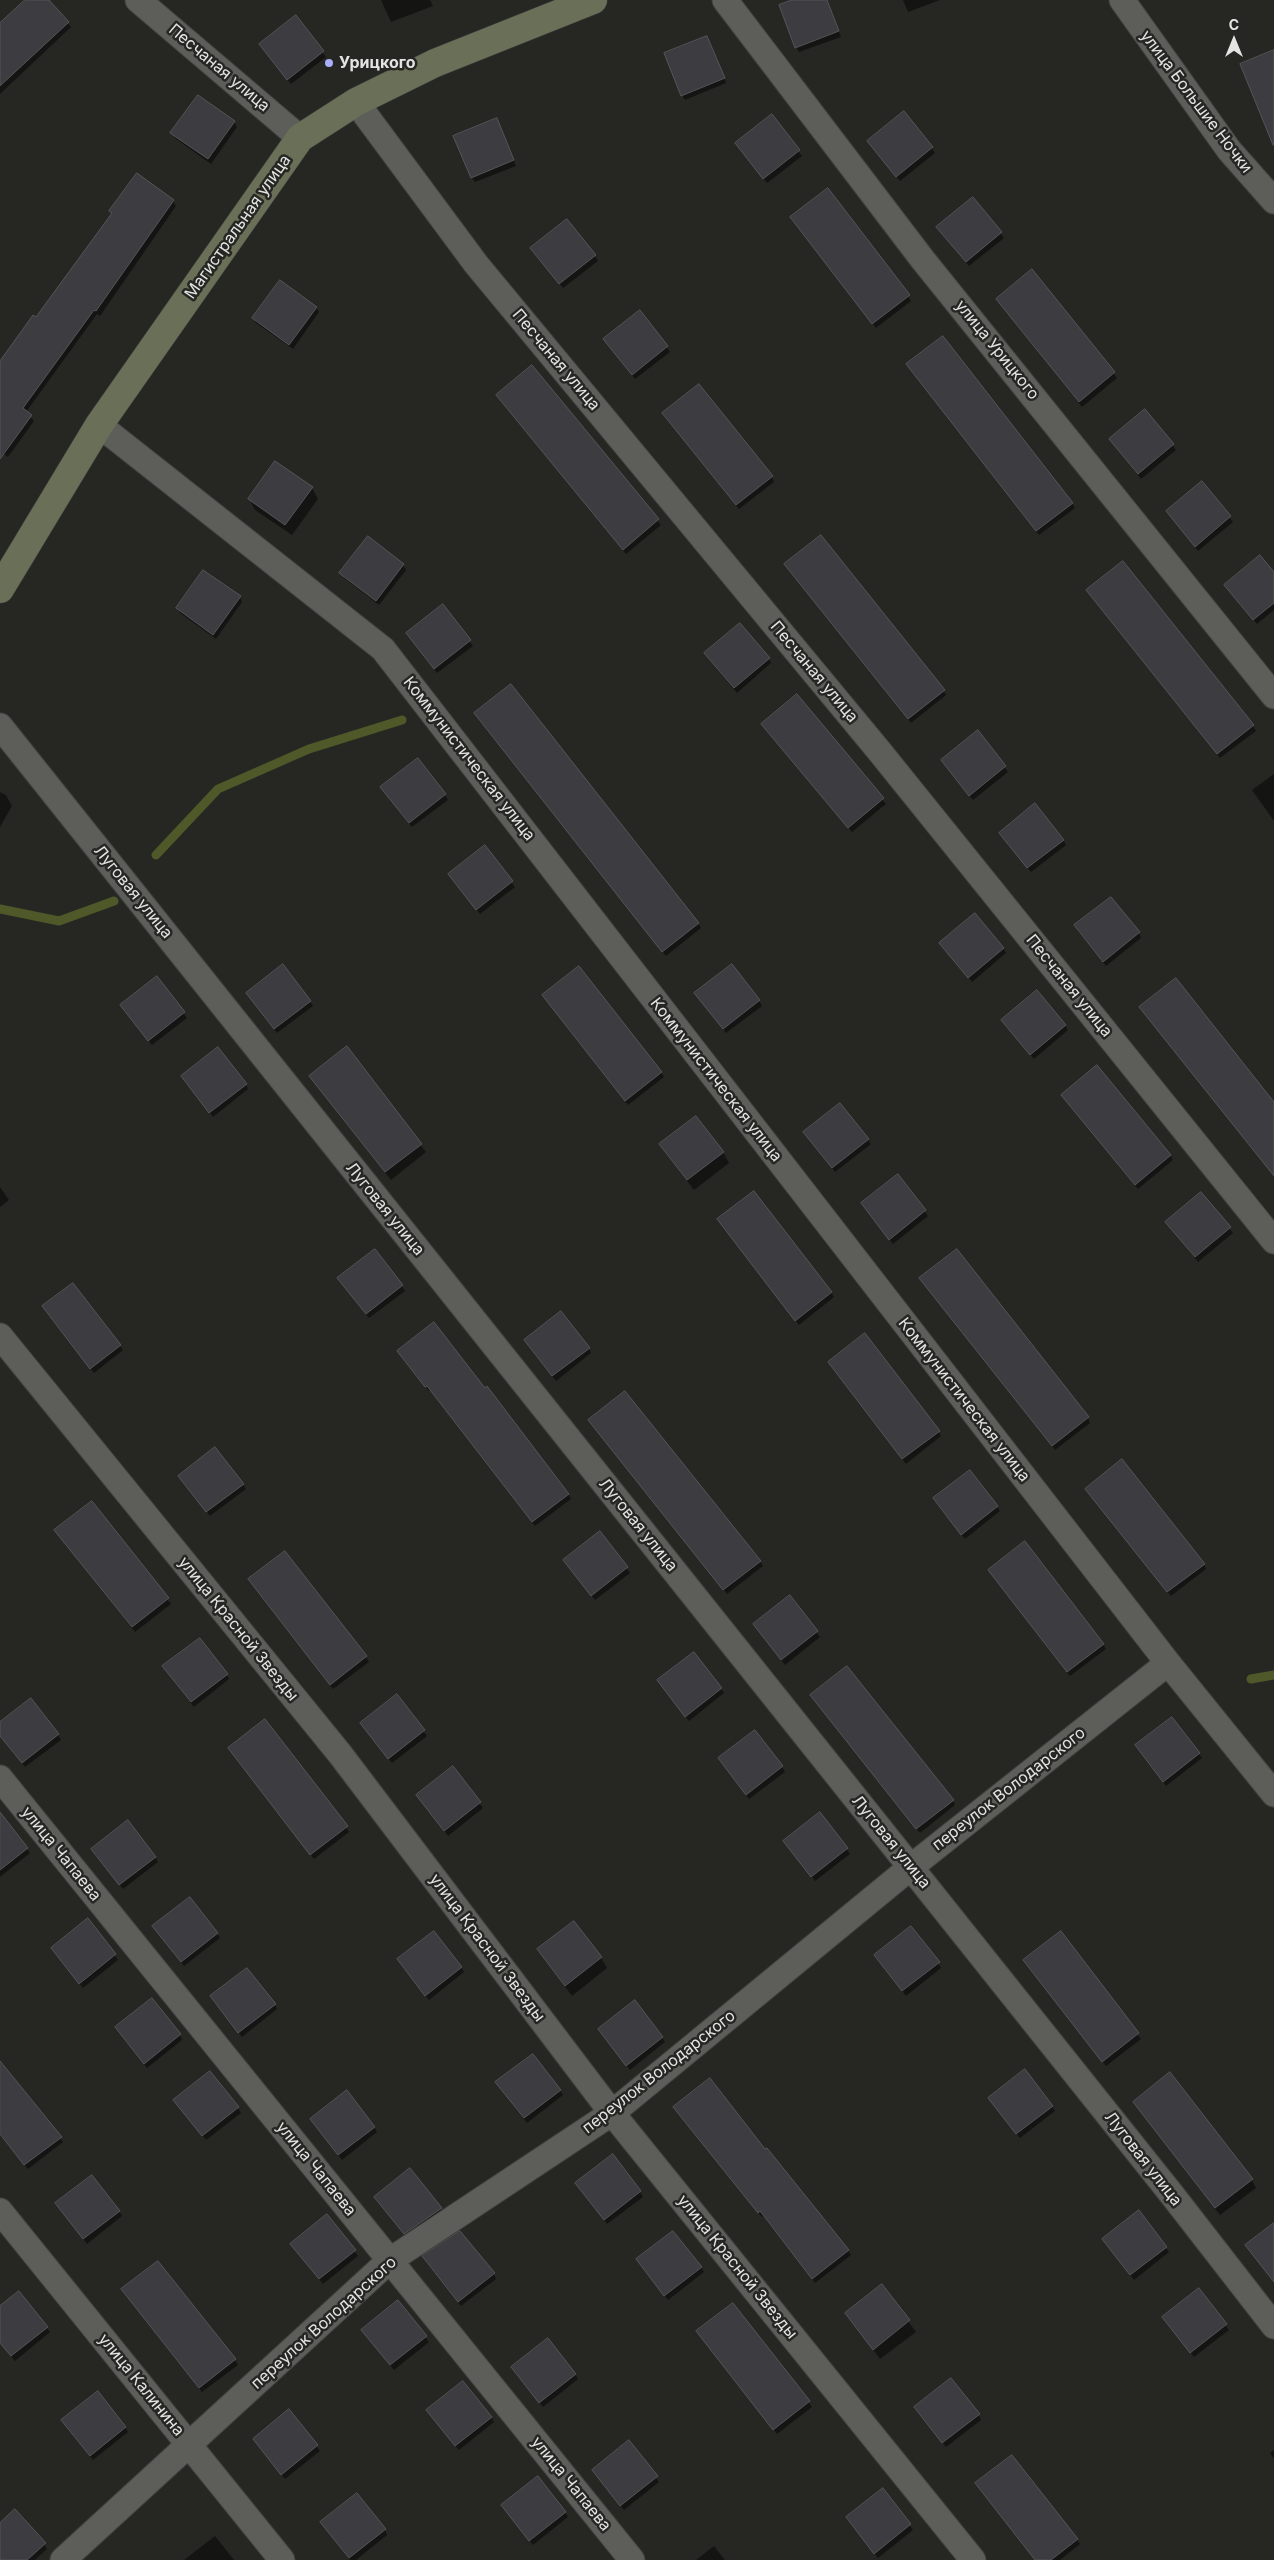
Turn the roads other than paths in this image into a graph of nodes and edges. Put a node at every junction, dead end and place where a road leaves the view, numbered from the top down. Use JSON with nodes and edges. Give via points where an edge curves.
{"nodes":[{"id":1,"x":138,"y":0,"type":"edge"},
{"id":2,"x":593,"y":0,"type":"edge"},
{"id":3,"x":725,"y":0,"type":"edge"},
{"id":4,"x":1122,"y":0,"type":"edge"},
{"id":5,"x":356,"y":102,"type":"junction"},
{"id":6,"x":300,"y":138,"type":"junction"},
{"id":7,"x":1274,"y":201,"type":"edge"},
{"id":8,"x":100,"y":425,"type":"junction"},
{"id":9,"x":0,"y":589,"type":"edge"},
{"id":10,"x":1274,"y":696,"type":"edge"},
{"id":11,"x":0,"y":726,"type":"edge"},
{"id":12,"x":1274,"y":1241,"type":"edge"},
{"id":13,"x":0,"y":1336,"type":"edge"},
{"id":14,"x":1168,"y":1664,"type":"junction"},
{"id":15,"x":0,"y":1778,"type":"edge"},
{"id":16,"x":1274,"y":1794,"type":"edge"},
{"id":17,"x":911,"y":1868,"type":"junction"},
{"id":18,"x":612,"y":2113,"type":"junction"},
{"id":19,"x":0,"y":2211,"type":"edge"},
{"id":20,"x":389,"y":2261,"type":"junction"},
{"id":21,"x":1274,"y":2326,"type":"edge"},
{"id":22,"x":190,"y":2445,"type":"junction"},
{"id":23,"x":63,"y":2560,"type":"edge"},
{"id":24,"x":282,"y":2560,"type":"edge"},
{"id":25,"x":632,"y":2560,"type":"edge"},
{"id":26,"x":974,"y":2560,"type":"edge"}],
"edges":[{"from":1,"to":6,"type":"street","name":"Песчаная улица"},
{"from":2,"to":5,"type":"street","name":"Магистральная улица","via":[[435,62]]},
{"from":3,"to":10,"type":"street","name":"улица Урицкого","via":[[923,260]]},
{"from":4,"to":7,"type":"street","name":"улица Большие Ночки","via":[[1230,150]]},
{"from":5,"to":6,"type":"street","name":"Магистральная улица"},
{"from":5,"to":12,"type":"street","name":"Песчаная улица","via":[[476,264],[880,752]]},
{"from":6,"to":8,"type":"street","name":"Магистральная улица"},
{"from":8,"to":9,"type":"street","name":"Магистральная улица"},
{"from":8,"to":14,"type":"street","name":"Коммунистическая улица","via":[[384,649]]},
{"from":11,"to":17,"type":"street","name":"Луговая улица"},
{"from":13,"to":18,"type":"street","name":"улица Красной Звезды","via":[[340,1754]]},
{"from":14,"to":16,"type":"street","name":"Коммунистическая улица"},
{"from":14,"to":17,"type":"street","name":"переулок Володарского"},
{"from":15,"to":20,"type":"street","name":"улица Чапаева"},
{"from":17,"to":18,"type":"street","name":"переулок Володарского"},
{"from":17,"to":21,"type":"street","name":"Луговая улица"},
{"from":18,"to":20,"type":"street","name":"переулок Володарского"},
{"from":18,"to":26,"type":"street","name":"улица Красной Звезды"},
{"from":19,"to":22,"type":"street","name":"улица Калинина"},
{"from":20,"to":22,"type":"street","name":"переулок Володарского"},
{"from":20,"to":25,"type":"street","name":"улица Чапаева"},
{"from":22,"to":23,"type":"street","name":"переулок Володарского"},
{"from":22,"to":24,"type":"street","name":"улица Калинина"}]}
